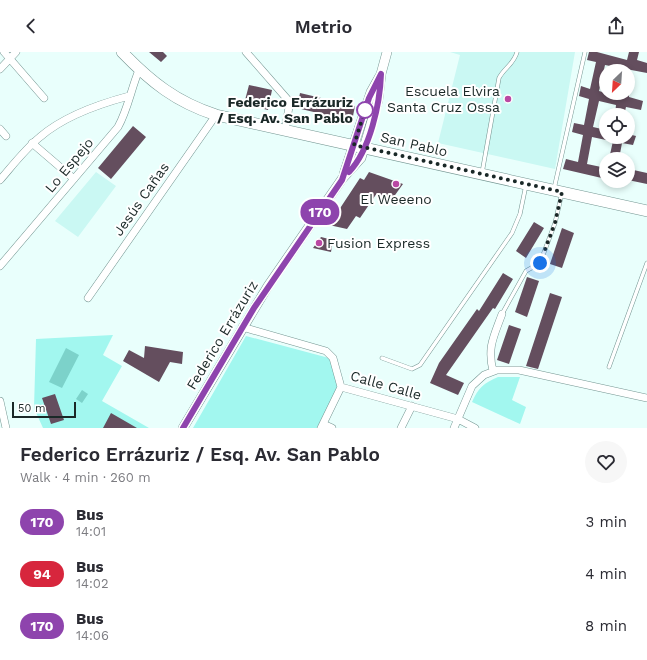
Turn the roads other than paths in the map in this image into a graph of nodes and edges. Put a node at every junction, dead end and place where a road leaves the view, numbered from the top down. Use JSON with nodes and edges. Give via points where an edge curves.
{"nodes":[{"id":1,"x":4,"y":52,"type":"edge"},
{"id":2,"x":16,"y":52,"type":"edge"},
{"id":3,"x":122,"y":52,"type":"edge"},
{"id":4,"x":246,"y":52,"type":"edge"},
{"id":5,"x":387,"y":52,"type":"edge"},
{"id":6,"x":517,"y":52,"type":"edge"},
{"id":7,"x":585,"y":52,"type":"edge"},
{"id":8,"x":10,"y":59,"type":"junction"},
{"id":9,"x":0,"y":69,"type":"edge"},
{"id":10,"x":140,"y":70,"type":"junction"},
{"id":11,"x":381,"y":74,"type":"junction"},
{"id":12,"x":129,"y":96,"type":"junction"},
{"id":13,"x":44,"y":98,"type":"dead end"},
{"id":14,"x":216,"y":115,"type":"junction"},
{"id":15,"x":0,"y":129,"type":"edge"},
{"id":16,"x":285,"y":130,"type":"junction"},
{"id":17,"x":6,"y":136,"type":"dead end"},
{"id":18,"x":32,"y":143,"type":"junction"},
{"id":19,"x":354,"y":145,"type":"junction"},
{"id":20,"x":365,"y":148,"type":"junction"},
{"id":21,"x":482,"y":174,"type":"junction"},
{"id":22,"x":74,"y":179,"type":"junction"},
{"id":23,"x":0,"y":180,"type":"edge"},
{"id":24,"x":342,"y":180,"type":"junction"},
{"id":25,"x":526,"y":184,"type":"junction"},
{"id":26,"x":558,"y":191,"type":"junction"},
{"id":27,"x":647,"y":211,"type":"edge"},
{"id":28,"x":647,"y":263,"type":"edge"},
{"id":29,"x":0,"y":266,"type":"edge"},
{"id":30,"x":88,"y":298,"type":"dead end"},
{"id":31,"x":502,"y":314,"type":"joint"},
{"id":32,"x":242,"y":327,"type":"junction"},
{"id":33,"x":382,"y":358,"type":"dead end"},
{"id":34,"x":609,"y":368,"type":"dead end"},
{"id":35,"x":493,"y":371,"type":"junction"},
{"id":36,"x":342,"y":387,"type":"junction"},
{"id":37,"x":647,"y":398,"type":"edge"},
{"id":38,"x":0,"y":401,"type":"edge"},
{"id":39,"x":412,"y":406,"type":"junction"},
{"id":40,"x":458,"y":419,"type":"junction"},
{"id":41,"x":322,"y":426,"type":"edge"},
{"id":42,"x":6,"y":428,"type":"edge"},
{"id":43,"x":183,"y":428,"type":"edge"},
{"id":44,"x":332,"y":428,"type":"edge"},
{"id":45,"x":401,"y":428,"type":"edge"},
{"id":46,"x":454,"y":428,"type":"edge"},
{"id":47,"x":475,"y":428,"type":"edge"}],
"edges":[{"from":1,"to":8,"type":"street"},
{"from":2,"to":8,"type":"street"},
{"from":3,"to":10,"type":"main road","name":"San Pablo"},
{"from":4,"to":16,"type":"street","via":[[288,100]]},
{"from":5,"to":11,"type":"street","name":"Federico Errázuriz"},
{"from":6,"to":21,"type":"lane","via":[[515,59],[499,78]]},
{"from":7,"to":26,"type":"lane"},
{"from":8,"to":9,"type":"street"},
{"from":8,"to":13,"type":"street"},
{"from":10,"to":12,"type":"street","name":"Lo Espejo"},
{"from":10,"to":14,"type":"main road","name":"San Pablo","via":[[172,97]]},
{"from":11,"to":19,"type":"street","name":"Federico Errázuriz","via":[[369,98]]},
{"from":11,"to":20,"type":"street","name":"Federico Errázuriz","via":[[378,100]]},
{"from":12,"to":18,"type":"street","via":[[68,119],[52,127]]},
{"from":12,"to":22,"type":"street","name":"Lo Espejo","via":[[118,127]]},
{"from":14,"to":16,"type":"main road","name":"San Pablo"},
{"from":14,"to":30,"type":"street","name":"Jesús Cañas"},
{"from":15,"to":17,"type":"street"},
{"from":16,"to":19,"type":"main road","name":"San Pablo"},
{"from":18,"to":22,"type":"street"},
{"from":18,"to":23,"type":"street"},
{"from":19,"to":20,"type":"main road","name":"San Pablo"},
{"from":19,"to":24,"type":"street","name":"Federico Errázuriz"},
{"from":20,"to":21,"type":"main road","name":"San Pablo"},
{"from":20,"to":24,"type":"street","name":"Federico Errázuriz","via":[[358,163]]},
{"from":21,"to":25,"type":"main road","name":"San Pablo"},
{"from":22,"to":29,"type":"street","name":"Lo Espejo"},
{"from":24,"to":32,"type":"street","name":"Federico Errázuriz"},
{"from":25,"to":26,"type":"main road","name":"San Pablo"},
{"from":25,"to":33,"type":"lane","via":[[520,214],[512,233],[420,365],[412,369]]},
{"from":26,"to":27,"type":"main road","name":"San Pablo"},
{"from":26,"to":31,"type":"lane","via":[[555,223],[540,263],[526,271]]},
{"from":28,"to":34,"type":"lane"},
{"from":31,"to":35,"type":"street","via":[[490,345],[489,358]]},
{"from":32,"to":36,"type":"street","name":"Calle Calle","via":[[326,351],[333,358]]},
{"from":32,"to":43,"type":"street","name":"Federico Errázuriz"},
{"from":35,"to":37,"type":"street","via":[[520,370]]},
{"from":35,"to":40,"type":"street","via":[[472,386]]},
{"from":36,"to":39,"type":"street","name":"Calle Calle"},
{"from":36,"to":41,"type":"street"},
{"from":38,"to":42,"type":"street"},
{"from":39,"to":40,"type":"street","name":"Calle Calle"},
{"from":39,"to":45,"type":"street"},
{"from":40,"to":46,"type":"street"},
{"from":40,"to":47,"type":"street","name":"Calle Calle"},
{"from":41,"to":44,"type":"street"}]}
